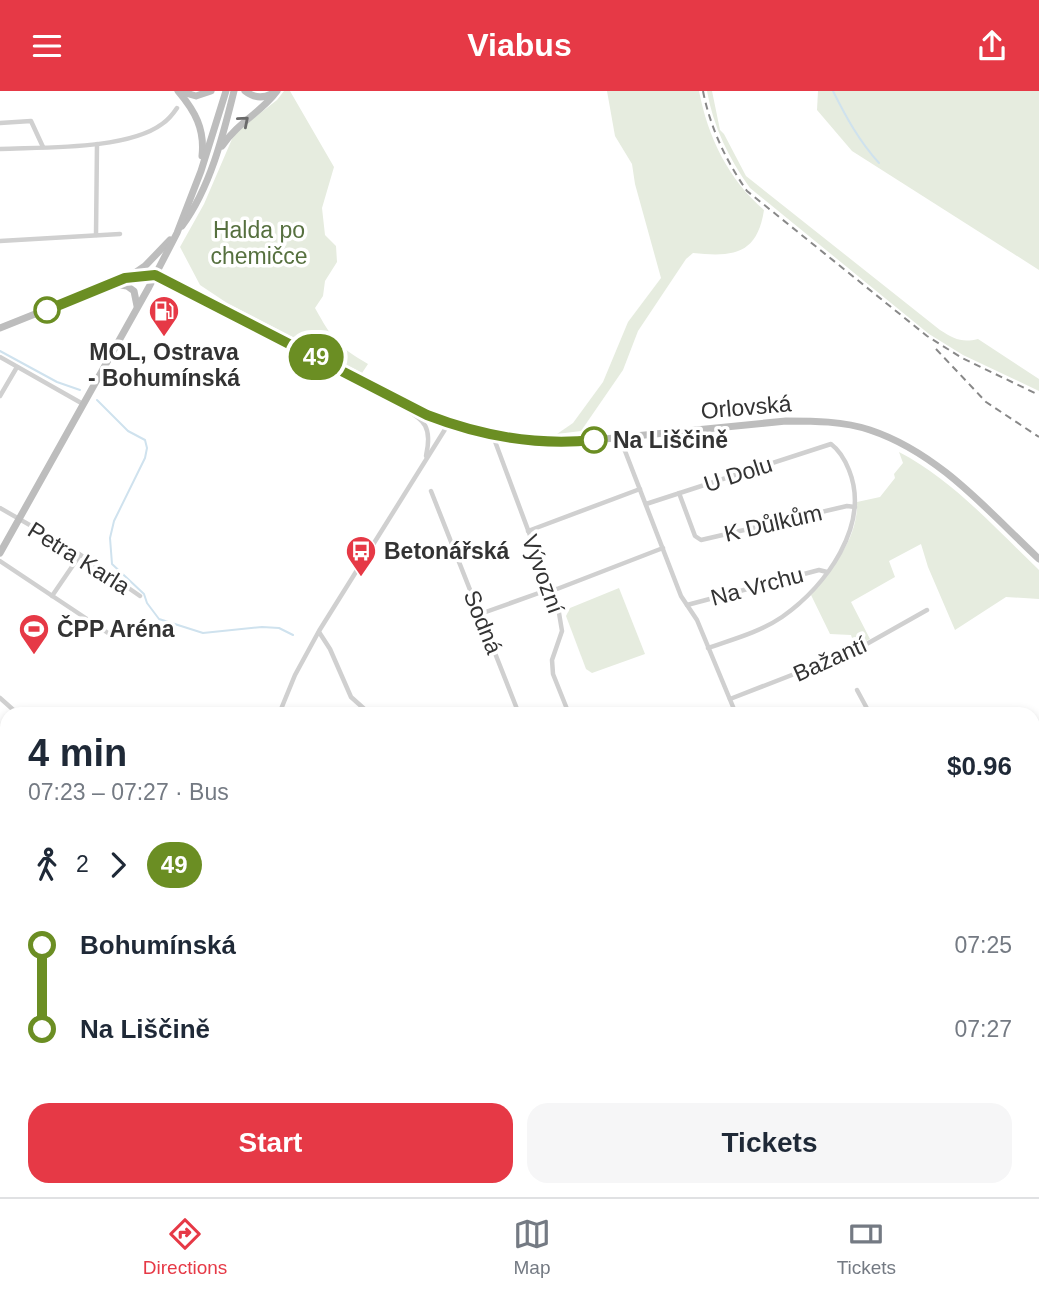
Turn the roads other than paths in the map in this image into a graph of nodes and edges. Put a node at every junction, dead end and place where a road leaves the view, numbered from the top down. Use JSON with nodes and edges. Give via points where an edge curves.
{"nodes":[{"id":1,"x":179,"y":91,"type":"edge"},
{"id":2,"x":211,"y":91,"type":"edge"},
{"id":3,"x":226,"y":91,"type":"edge"},
{"id":4,"x":234,"y":91,"type":"edge"},
{"id":5,"x":245,"y":91,"type":"edge"},
{"id":6,"x":277,"y":91,"type":"edge"},
{"id":7,"x":177,"y":109,"type":"dead end"},
{"id":8,"x":0,"y":123,"type":"edge"},
{"id":9,"x":97,"y":144,"type":"junction"},
{"id":10,"x":43,"y":147,"type":"junction"},
{"id":11,"x":0,"y":149,"type":"edge"},
{"id":12,"x":215,"y":155,"type":"junction"},
{"id":13,"x":201,"y":171,"type":"junction"},
{"id":14,"x":177,"y":233,"type":"junction"},
{"id":15,"x":96,"y":235,"type":"junction"},
{"id":16,"x":120,"y":235,"type":"dead end"},
{"id":17,"x":0,"y":241,"type":"edge"},
{"id":18,"x":155,"y":275,"type":"junction"},
{"id":19,"x":129,"y":277,"type":"junction"},
{"id":20,"x":114,"y":284,"type":"junction"},
{"id":21,"x":138,"y":307,"type":"junction"},
{"id":22,"x":0,"y":328,"type":"edge"},
{"id":23,"x":0,"y":357,"type":"edge"},
{"id":24,"x":17,"y":367,"type":"junction"},
{"id":25,"x":380,"y":391,"type":"junction"},
{"id":26,"x":0,"y":396,"type":"edge"},
{"id":27,"x":83,"y":404,"type":"junction"},
{"id":28,"x":449,"y":423,"type":"junction"},
{"id":29,"x":493,"y":436,"type":"junction"},
{"id":30,"x":620,"y":438,"type":"junction"},
{"id":31,"x":426,"y":460,"type":"junction"},
{"id":32,"x":640,"y":489,"type":"junction"},
{"id":33,"x":431,"y":491,"type":"dead end"},
{"id":34,"x":679,"y":493,"type":"junction"},
{"id":35,"x":646,"y":504,"type":"junction"},
{"id":36,"x":855,"y":507,"type":"junction"},
{"id":37,"x":0,"y":508,"type":"edge"},
{"id":38,"x":19,"y":519,"type":"junction"},
{"id":39,"x":528,"y":531,"type":"junction"},
{"id":40,"x":663,"y":548,"type":"junction"},
{"id":41,"x":0,"y":553,"type":"edge"},
{"id":42,"x":80,"y":555,"type":"junction"},
{"id":43,"x":1039,"y":559,"type":"edge"},
{"id":44,"x":0,"y":561,"type":"edge"},
{"id":45,"x":827,"y":572,"type":"junction"},
{"id":46,"x":550,"y":589,"type":"junction"},
{"id":47,"x":52,"y":596,"type":"junction"},
{"id":48,"x":140,"y":596,"type":"dead end"},
{"id":49,"x":687,"y":605,"type":"junction"},
{"id":50,"x":927,"y":610,"type":"dead end"},
{"id":51,"x":480,"y":614,"type":"junction"},
{"id":52,"x":319,"y":631,"type":"junction"},
{"id":53,"x":114,"y":637,"type":"dead end"},
{"id":54,"x":708,"y":648,"type":"junction"},
{"id":55,"x":857,"y":690,"type":"dead end"},
{"id":56,"x":730,"y":699,"type":"junction"},
{"id":57,"x":282,"y":707,"type":"edge"},
{"id":58,"x":362,"y":707,"type":"edge"},
{"id":59,"x":516,"y":707,"type":"edge"},
{"id":60,"x":566,"y":707,"type":"edge"},
{"id":61,"x":733,"y":707,"type":"edge"},
{"id":62,"x":866,"y":707,"type":"edge"}],
"edges":[{"from":1,"to":2,"type":"main road","via":[[196,96]]},
{"from":1,"to":13,"type":"main road","via":[[199,118]]},
{"from":3,"to":13,"type":"main road"},
{"from":4,"to":12,"type":"main road"},
{"from":5,"to":6,"type":"main road","via":[[266,97]]},
{"from":12,"to":6,"type":"main road","one_way":true,"via":[[233,130]]},
{"from":7,"to":9,"type":"street","via":[[151,131]]},
{"from":8,"to":10,"type":"street","via":[[31,121]]},
{"from":9,"to":10,"type":"street"},
{"from":9,"to":15,"type":"street"},
{"from":10,"to":11,"type":"street"},
{"from":12,"to":14,"type":"main road","via":[[192,213]]},
{"from":13,"to":14,"type":"main road"},
{"from":14,"to":18,"type":"main road"},
{"from":14,"to":19,"type":"main road"},
{"from":15,"to":16,"type":"street"},
{"from":15,"to":17,"type":"street"},
{"from":18,"to":19,"type":"main road"},
{"from":18,"to":21,"type":"main road"},
{"from":18,"to":25,"type":"main road","name":"Orlovská"},
{"from":19,"to":20,"type":"main road"},
{"from":20,"to":21,"type":"main road","via":[[134,291]]},
{"from":20,"to":22,"type":"main road"},
{"from":21,"to":27,"type":"main road"},
{"from":23,"to":24,"type":"street"},
{"from":24,"to":26,"type":"street"},
{"from":24,"to":27,"type":"street"},
{"from":25,"to":28,"type":"main road","name":"Orlovská"},
{"from":25,"to":31,"type":"street","via":[[424,421],[429,440]]},
{"from":27,"to":38,"type":"main road"},
{"from":28,"to":29,"type":"main road","name":"Orlovská"},
{"from":28,"to":31,"type":"street"},
{"from":29,"to":30,"type":"main road","name":"Orlovská","via":[[538,442]]},
{"from":29,"to":39,"type":"street","name":"Vývozní"},
{"from":30,"to":32,"type":"street"},
{"from":30,"to":43,"type":"main road","name":"Orlovská","via":[[786,421],[869,430],[937,465]]},
{"from":31,"to":52,"type":"street"},
{"from":32,"to":35,"type":"street"},
{"from":32,"to":39,"type":"street"},
{"from":33,"to":51,"type":"street","name":"Sodná"},
{"from":34,"to":35,"type":"street","name":"U Dolu"},
{"from":34,"to":36,"type":"street","name":"K Důlkům","via":[[695,536],[701,540]]},
{"from":34,"to":36,"type":"street","name":"U Dolu","via":[[831,444],[850,471]]},
{"from":35,"to":40,"type":"street"},
{"from":36,"to":45,"type":"street","via":[[847,539]]},
{"from":37,"to":38,"type":"street","name":"Petra Karla"},
{"from":38,"to":41,"type":"main road"},
{"from":38,"to":42,"type":"street","name":"Petra Karla"},
{"from":39,"to":46,"type":"street","name":"Vývozní"},
{"from":40,"to":46,"type":"street"},
{"from":40,"to":49,"type":"street"},
{"from":42,"to":47,"type":"street"},
{"from":42,"to":48,"type":"street","name":"Petra Karla"},
{"from":44,"to":47,"type":"street"},
{"from":45,"to":49,"type":"street","name":"Na Vrchu","via":[[818,570]]},
{"from":45,"to":54,"type":"street","via":[[809,594],[761,630]]},
{"from":46,"to":51,"type":"street"},
{"from":46,"to":60,"type":"street","name":"Vývozní","via":[[562,631],[552,660],[553,674]]},
{"from":47,"to":53,"type":"street"},
{"from":49,"to":54,"type":"street"},
{"from":50,"to":56,"type":"street","name":"Bažantí","via":[[856,650]]},
{"from":51,"to":59,"type":"street","name":"Sodná"},
{"from":52,"to":57,"type":"street"},
{"from":52,"to":58,"type":"street","via":[[351,697]]},
{"from":54,"to":56,"type":"street"},
{"from":55,"to":62,"type":"street"},
{"from":56,"to":61,"type":"street"}]}
